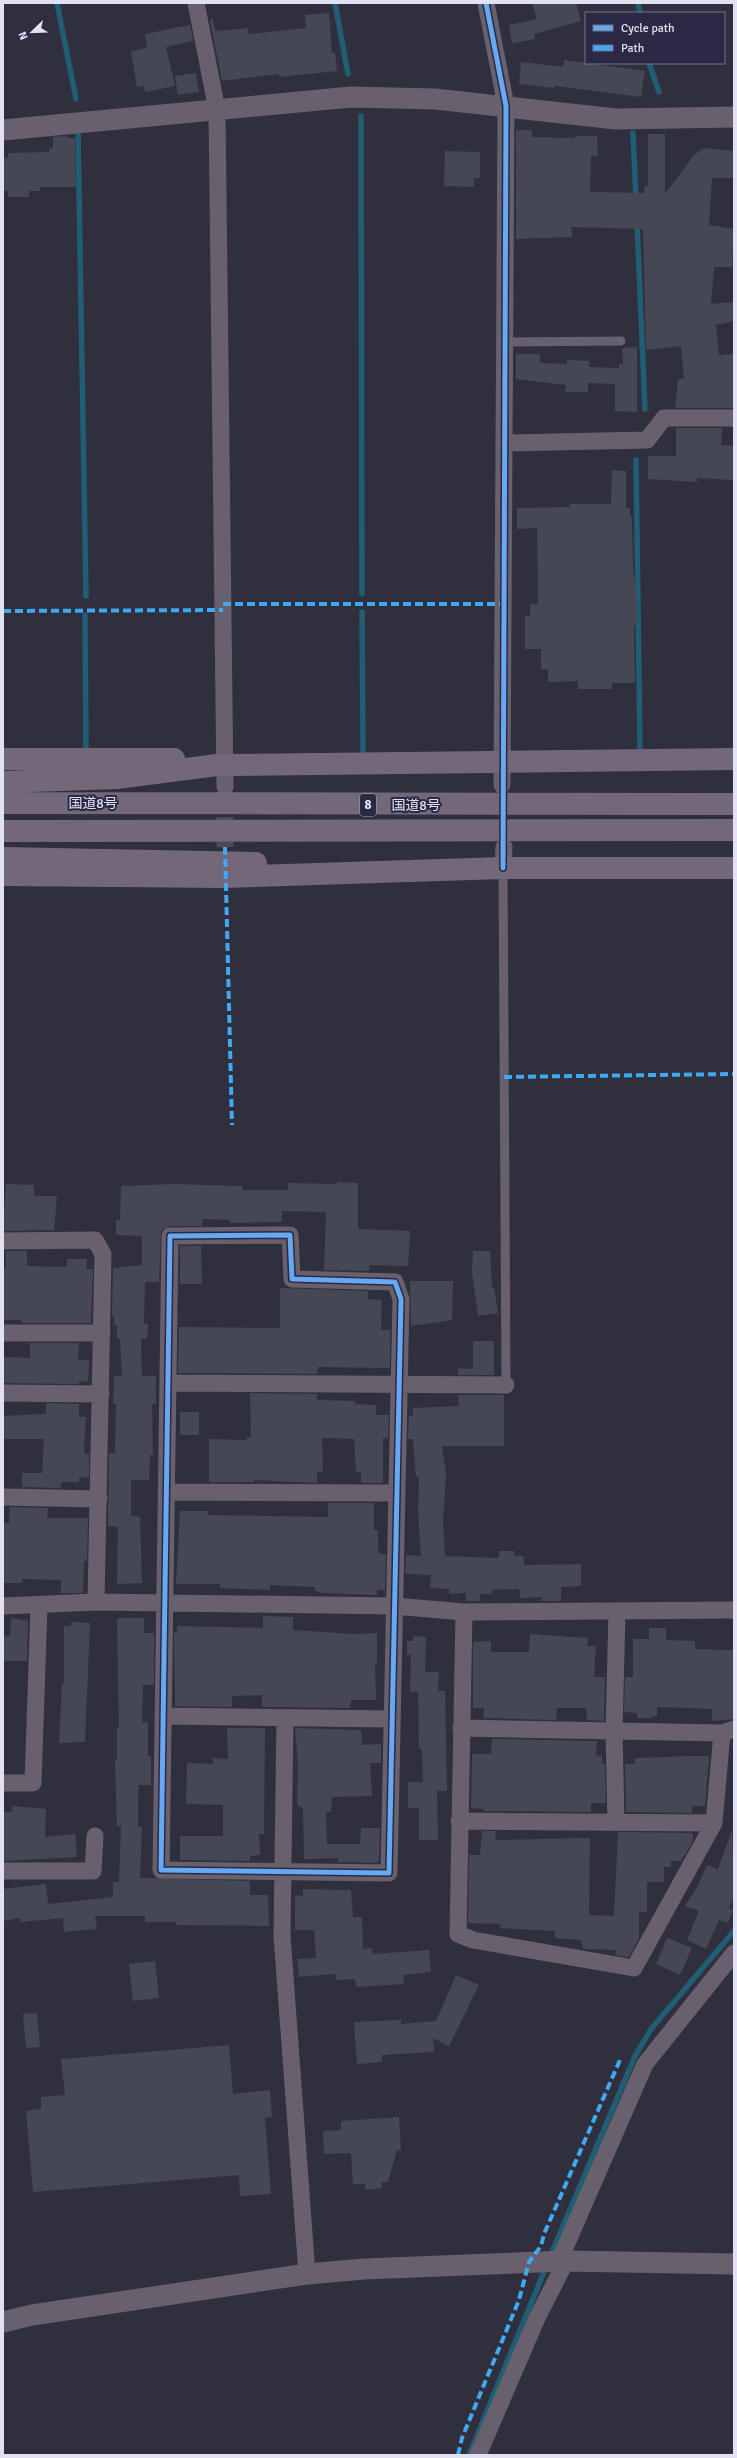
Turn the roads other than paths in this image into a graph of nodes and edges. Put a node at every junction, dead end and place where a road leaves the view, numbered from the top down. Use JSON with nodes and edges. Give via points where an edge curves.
{"nodes":[{"id":1,"x":196,"y":3,"type":"edge"},
{"id":2,"x":486,"y":3,"type":"edge"},
{"id":3,"x":506,"y":106,"type":"junction"},
{"id":4,"x":217,"y":110,"type":"junction"},
{"id":5,"x":734,"y":117,"type":"edge"},
{"id":6,"x":3,"y":130,"type":"edge"},
{"id":7,"x":622,"y":341,"type":"dead end"},
{"id":8,"x":504,"y":342,"type":"junction"},
{"id":9,"x":734,"y":418,"type":"edge"},
{"id":10,"x":504,"y":443,"type":"junction"},
{"id":11,"x":3,"y":759,"type":"edge"},
{"id":12,"x":734,"y":759,"type":"edge"},
{"id":13,"x":502,"y":762,"type":"junction"},
{"id":14,"x":221,"y":765,"type":"junction"},
{"id":15,"x":3,"y":782,"type":"edge"},
{"id":16,"x":502,"y":785,"type":"dead end"},
{"id":17,"x":225,"y":786,"type":"tunnel mouth"},
{"id":18,"x":3,"y":803,"type":"edge"},
{"id":19,"x":734,"y":804,"type":"edge"},
{"id":20,"x":734,"y":830,"type":"edge"},
{"id":21,"x":3,"y":831,"type":"edge"},
{"id":22,"x":3,"y":858,"type":"edge"},
{"id":23,"x":503,"y":858,"type":"junction"},
{"id":24,"x":734,"y":868,"type":"edge"},
{"id":25,"x":280,"y":874,"type":"junction"},
{"id":26,"x":3,"y":875,"type":"edge"},
{"id":27,"x":3,"y":1241,"type":"edge"},
{"id":28,"x":3,"y":1333,"type":"edge"},
{"id":29,"x":102,"y":1333,"type":"junction"},
{"id":30,"x":168,"y":1383,"type":"junction"},
{"id":31,"x":399,"y":1383,"type":"junction"},
{"id":32,"x":506,"y":1385,"type":"joint"},
{"id":33,"x":3,"y":1393,"type":"edge"},
{"id":34,"x":101,"y":1394,"type":"junction"},
{"id":35,"x":166,"y":1492,"type":"junction"},
{"id":36,"x":396,"y":1493,"type":"junction"},
{"id":37,"x":3,"y":1497,"type":"edge"},
{"id":38,"x":98,"y":1499,"type":"junction"},
{"id":39,"x":96,"y":1602,"type":"junction"},
{"id":40,"x":164,"y":1603,"type":"junction"},
{"id":41,"x":3,"y":1606,"type":"edge"},
{"id":42,"x":39,"y":1606,"type":"junction"},
{"id":43,"x":394,"y":1606,"type":"junction"},
{"id":44,"x":734,"y":1610,"type":"edge"},
{"id":45,"x":464,"y":1612,"type":"junction"},
{"id":46,"x":617,"y":1612,"type":"junction"},
{"id":47,"x":163,"y":1716,"type":"junction"},
{"id":48,"x":285,"y":1718,"type":"junction"},
{"id":49,"x":392,"y":1719,"type":"junction"},
{"id":50,"x":461,"y":1728,"type":"junction"},
{"id":51,"x":614,"y":1731,"type":"junction"},
{"id":52,"x":728,"y":1731,"type":"edge"},
{"id":53,"x":3,"y":1783,"type":"edge"},
{"id":54,"x":460,"y":1821,"type":"junction"},
{"id":55,"x":616,"y":1822,"type":"junction"},
{"id":56,"x":714,"y":1823,"type":"junction"},
{"id":57,"x":95,"y":1836,"type":"dead end"},
{"id":58,"x":3,"y":1871,"type":"edge"},
{"id":59,"x":282,"y":1872,"type":"junction"},
{"id":60,"x":734,"y":1953,"type":"edge"},
{"id":61,"x":563,"y":2261,"type":"junction"},
{"id":62,"x":734,"y":2264,"type":"edge"},
{"id":63,"x":307,"y":2274,"type":"junction"},
{"id":64,"x":3,"y":2322,"type":"edge"},
{"id":65,"x":478,"y":2455,"type":"edge"}],
"edges":[{"from":1,"to":4,"type":"street"},
{"from":2,"to":3,"type":"street"},
{"from":3,"to":4,"type":"street","via":[[435,99],[351,97]]},
{"from":3,"to":5,"type":"street","via":[[616,120]]},
{"from":3,"to":8,"type":"street"},
{"from":4,"to":6,"type":"street"},
{"from":4,"to":14,"type":"street"},
{"from":7,"to":8,"type":"lane"},
{"from":8,"to":10,"type":"street"},
{"from":9,"to":10,"type":"street","via":[[664,418],[647,440]]},
{"from":10,"to":13,"type":"street"},
{"from":11,"to":14,"type":"highway","via":[[176,759]]},
{"from":12,"to":13,"type":"highway"},
{"from":13,"to":14,"type":"highway"},
{"from":13,"to":16,"type":"street"},
{"from":14,"to":15,"type":"highway","via":[[117,778]]},
{"from":14,"to":17,"type":"street"},
{"from":18,"to":19,"type":"highway","name":"国道8号","number":"8"},
{"from":20,"to":21,"type":"highway","name":"国道8号","number":"8"},
{"from":22,"to":25,"type":"highway","via":[[264,863]]},
{"from":23,"to":24,"type":"highway"},
{"from":23,"to":25,"type":"highway"},
{"from":23,"to":32,"type":"lane"},
{"from":25,"to":26,"type":"highway","via":[[225,877]]},
{"from":27,"to":29,"type":"street","via":[[95,1240],[103,1254]]},
{"from":28,"to":29,"type":"street"},
{"from":29,"to":34,"type":"street"},
{"from":30,"to":31,"type":"street"},
{"from":30,"to":31,"type":"street","via":[[170,1236],[282,1235],[290,1235],[292,1279],[395,1282],[401,1299]]},
{"from":30,"to":35,"type":"street"},
{"from":31,"to":32,"type":"street"},
{"from":31,"to":36,"type":"street"},
{"from":33,"to":34,"type":"street"},
{"from":34,"to":38,"type":"street"},
{"from":35,"to":36,"type":"street"},
{"from":35,"to":40,"type":"street"},
{"from":36,"to":43,"type":"street"},
{"from":37,"to":38,"type":"street"},
{"from":38,"to":39,"type":"street"},
{"from":39,"to":40,"type":"street"},
{"from":39,"to":42,"type":"street"},
{"from":40,"to":43,"type":"street"},
{"from":40,"to":47,"type":"street"},
{"from":41,"to":42,"type":"street"},
{"from":42,"to":53,"type":"street","via":[[34,1783]]},
{"from":43,"to":45,"type":"street"},
{"from":43,"to":49,"type":"street"},
{"from":44,"to":46,"type":"street"},
{"from":45,"to":46,"type":"street"},
{"from":45,"to":50,"type":"street"},
{"from":46,"to":51,"type":"street"},
{"from":47,"to":48,"type":"street"},
{"from":47,"to":59,"type":"street","via":[[161,1870]]},
{"from":48,"to":49,"type":"street"},
{"from":48,"to":59,"type":"street"},
{"from":49,"to":59,"type":"street","via":[[389,1873]]},
{"from":50,"to":51,"type":"street"},
{"from":50,"to":54,"type":"street"},
{"from":51,"to":52,"type":"street"},
{"from":51,"to":55,"type":"street"},
{"from":52,"to":56,"type":"street"},
{"from":54,"to":55,"type":"street"},
{"from":54,"to":56,"type":"street","via":[[458,1934],[473,1940],[634,1968]]},
{"from":55,"to":56,"type":"street"},
{"from":57,"to":58,"type":"street","via":[[93,1871]]},
{"from":59,"to":63,"type":"street","via":[[282,1936]]},
{"from":60,"to":61,"type":"street","via":[[645,2064],[564,2252]]},
{"from":61,"to":62,"type":"street"},
{"from":61,"to":63,"type":"street","via":[[364,2269]]},
{"from":61,"to":65,"type":"street"},
{"from":63,"to":64,"type":"street","via":[[32,2315]]}]}
